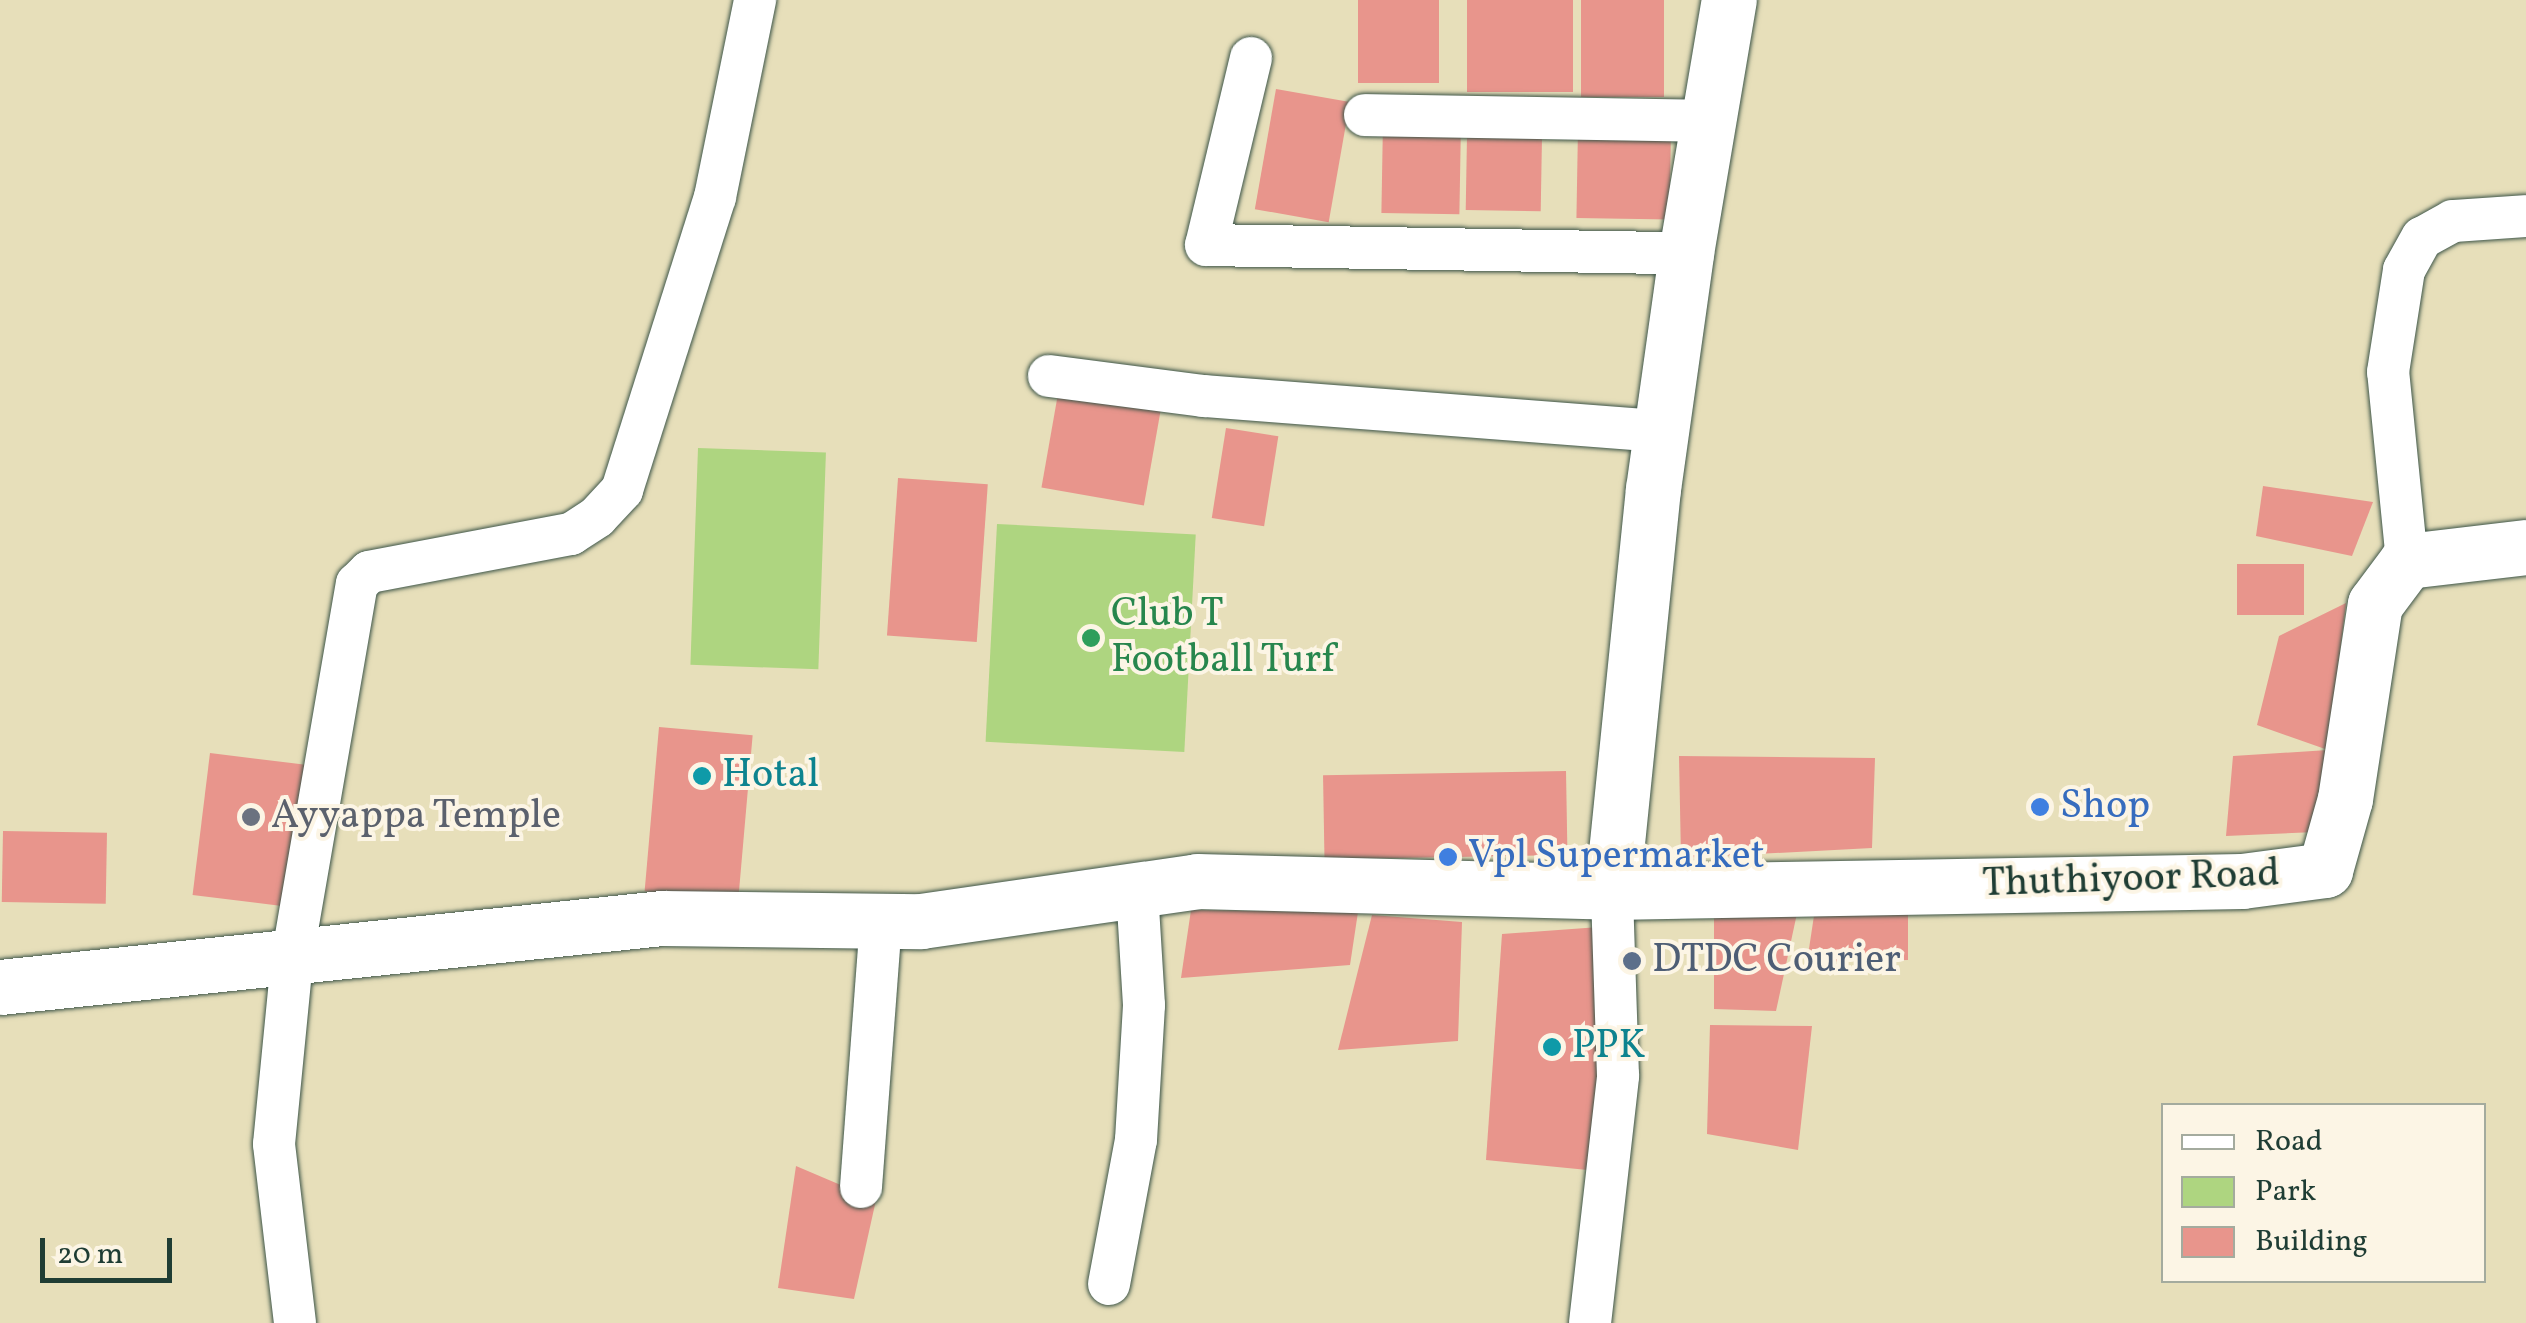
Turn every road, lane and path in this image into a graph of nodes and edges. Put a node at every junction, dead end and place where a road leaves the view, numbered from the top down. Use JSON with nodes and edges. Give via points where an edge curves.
{"nodes":[{"id":1,"x":755,"y":0,"type":"edge"},
{"id":2,"x":1730,"y":0,"type":"edge"},
{"id":3,"x":1251,"y":58,"type":"dead end"},
{"id":4,"x":1364,"y":115,"type":"dead end"},
{"id":5,"x":1709,"y":121,"type":"junction"},
{"id":6,"x":2526,"y":216,"type":"edge"},
{"id":7,"x":1686,"y":253,"type":"junction"},
{"id":8,"x":1049,"y":376,"type":"dead end"},
{"id":9,"x":1662,"y":431,"type":"junction"},
{"id":10,"x":2526,"y":548,"type":"edge"},
{"id":11,"x":2407,"y":562,"type":"junction"},
{"id":12,"x":1137,"y":890,"type":"junction"},
{"id":13,"x":1612,"y":892,"type":"junction"},
{"id":14,"x":882,"y":921,"type":"junction"},
{"id":15,"x":292,"y":959,"type":"junction"},
{"id":16,"x":0,"y":987,"type":"edge"},
{"id":17,"x":860,"y":1187,"type":"dead end"},
{"id":18,"x":1109,"y":1284,"type":"dead end"},
{"id":19,"x":294,"y":1323,"type":"edge"},
{"id":20,"x":1590,"y":1323,"type":"edge"}],
"edges":[{"from":1,"to":15,"type":"street","via":[[715,197],[622,490],[571,534],[369,572],[356,584]]},
{"from":2,"to":5,"type":"main road"},
{"from":3,"to":7,"type":"street","via":[[1206,245]]},
{"from":4,"to":5,"type":"street"},
{"from":5,"to":7,"type":"main road"},
{"from":6,"to":11,"type":"street","via":[[2454,221],[2422,238],[2404,270],[2388,372]]},
{"from":7,"to":9,"type":"main road"},
{"from":8,"to":9,"type":"street","via":[[1204,396]]},
{"from":9,"to":13,"type":"main road"},
{"from":10,"to":11,"type":"main road"},
{"from":11,"to":13,"type":"main road","name":"Thuthiyoor Road","via":[[2375,604],[2345,800],[2325,870],[2242,881]]},
{"from":12,"to":13,"type":"main road","via":[[1196,881]]},
{"from":12,"to":14,"type":"main road","via":[[921,922]]},
{"from":12,"to":18,"type":"street","via":[[1144,1006],[1136,1140]]},
{"from":13,"to":20,"type":"street","via":[[1618,1076]]},
{"from":14,"to":15,"type":"main road","via":[[662,918]]},
{"from":14,"to":17,"type":"street"},
{"from":15,"to":16,"type":"main road"},
{"from":15,"to":19,"type":"street","via":[[274,1144]]}]}
